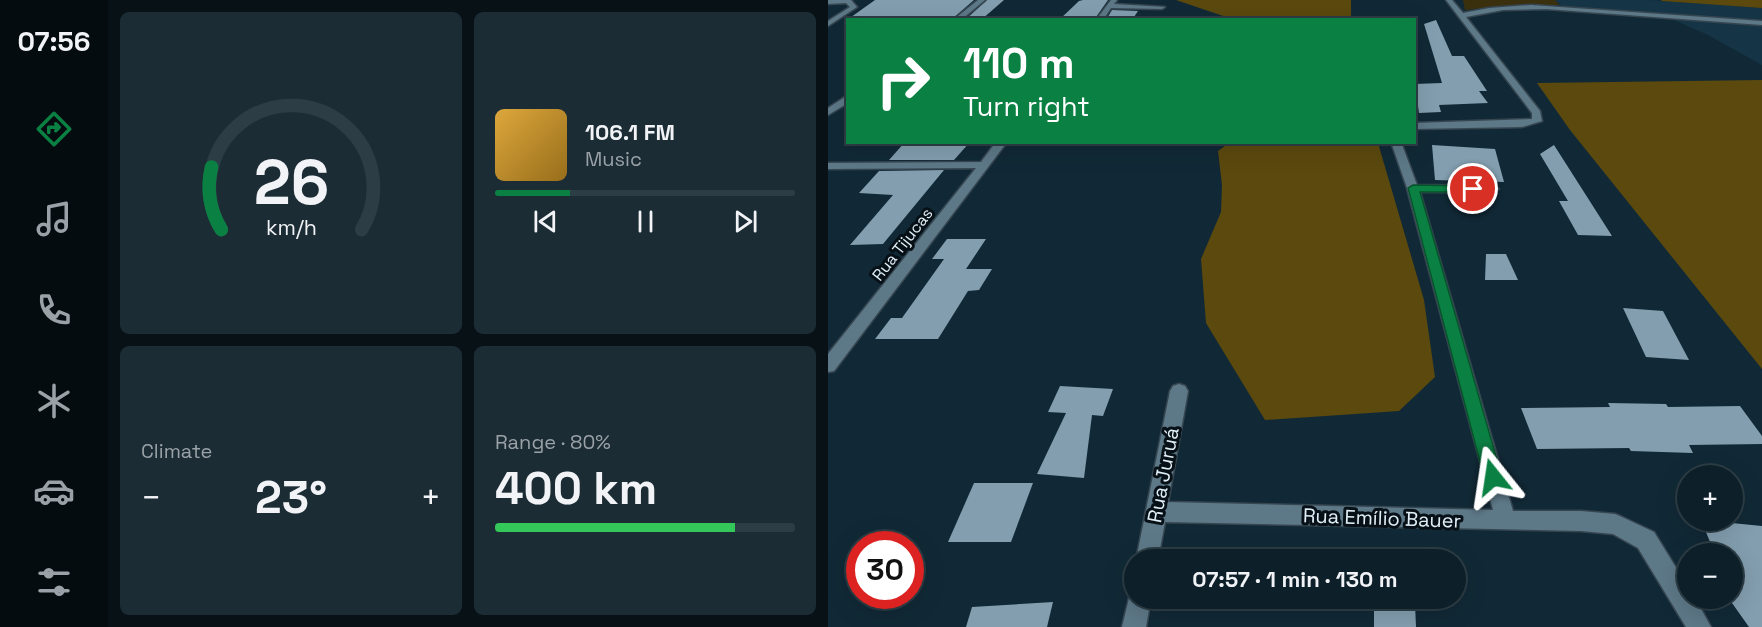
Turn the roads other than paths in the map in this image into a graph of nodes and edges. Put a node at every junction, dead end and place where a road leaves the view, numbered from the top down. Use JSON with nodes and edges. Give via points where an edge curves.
{"nodes":[{"id":1,"x":848,"y":0,"type":"edge"},
{"id":2,"x":982,"y":0,"type":"edge"},
{"id":3,"x":1449,"y":0,"type":"edge"},
{"id":4,"x":828,"y":2,"type":"edge"},
{"id":5,"x":1112,"y":3,"type":"edge"},
{"id":6,"x":1162,"y":7,"type":"dead end"},
{"id":7,"x":1461,"y":16,"type":"junction"},
{"id":8,"x":959,"y":18,"type":"edge"},
{"id":9,"x":1101,"y":18,"type":"edge"},
{"id":10,"x":1762,"y":23,"type":"edge"},
{"id":11,"x":828,"y":24,"type":"edge"},
{"id":12,"x":846,"y":99,"type":"edge"},
{"id":13,"x":828,"y":112,"type":"edge"},
{"id":14,"x":1416,"y":126,"type":"edge"},
{"id":15,"x":1001,"y":144,"type":"edge"},
{"id":16,"x":1397,"y":144,"type":"edge"},
{"id":17,"x":828,"y":165,"type":"edge"},
{"id":18,"x":985,"y":165,"type":"junction"},
{"id":19,"x":1413,"y":188,"type":"junction"},
{"id":20,"x":1493,"y":189,"type":"dead end"},
{"id":21,"x":828,"y":366,"type":"edge"},
{"id":22,"x":1179,"y":391,"type":"dead end"},
{"id":23,"x":1156,"y":512,"type":"junction"},
{"id":24,"x":1506,"y":521,"type":"junction"},
{"id":25,"x":1149,"y":549,"type":"edge"},
{"id":26,"x":1138,"y":609,"type":"edge"},
{"id":27,"x":1134,"y":627,"type":"edge"},
{"id":28,"x":1699,"y":627,"type":"edge"}],
"edges":[{"from":1,"to":4,"type":"street"},
{"from":1,"to":11,"type":"street","via":[[854,7],[851,12]]},
{"from":2,"to":8,"type":"street"},
{"from":3,"to":7,"type":"street"},
{"from":5,"to":6,"type":"street"},
{"from":5,"to":9,"type":"street"},
{"from":7,"to":10,"type":"street","via":[[1493,9],[1548,8]]},
{"from":7,"to":14,"type":"street","via":[[1537,114],[1537,121]]},
{"from":12,"to":13,"type":"street"},
{"from":15,"to":18,"type":"street","name":"Rua Tijucas"},
{"from":16,"to":19,"type":"street"},
{"from":17,"to":18,"type":"street"},
{"from":18,"to":21,"type":"street","name":"Rua Tijucas"},
{"from":19,"to":20,"type":"street"},
{"from":19,"to":24,"type":"street"},
{"from":22,"to":23,"type":"street","name":"Rua Juruá"},
{"from":23,"to":24,"type":"street","name":"Rua Emílio Bauer"},
{"from":23,"to":25,"type":"street","name":"Rua Juruá"},
{"from":24,"to":28,"type":"street","name":"Rua Emílio Bauer","via":[[1615,524],[1646,540]]},
{"from":26,"to":27,"type":"street"}]}
